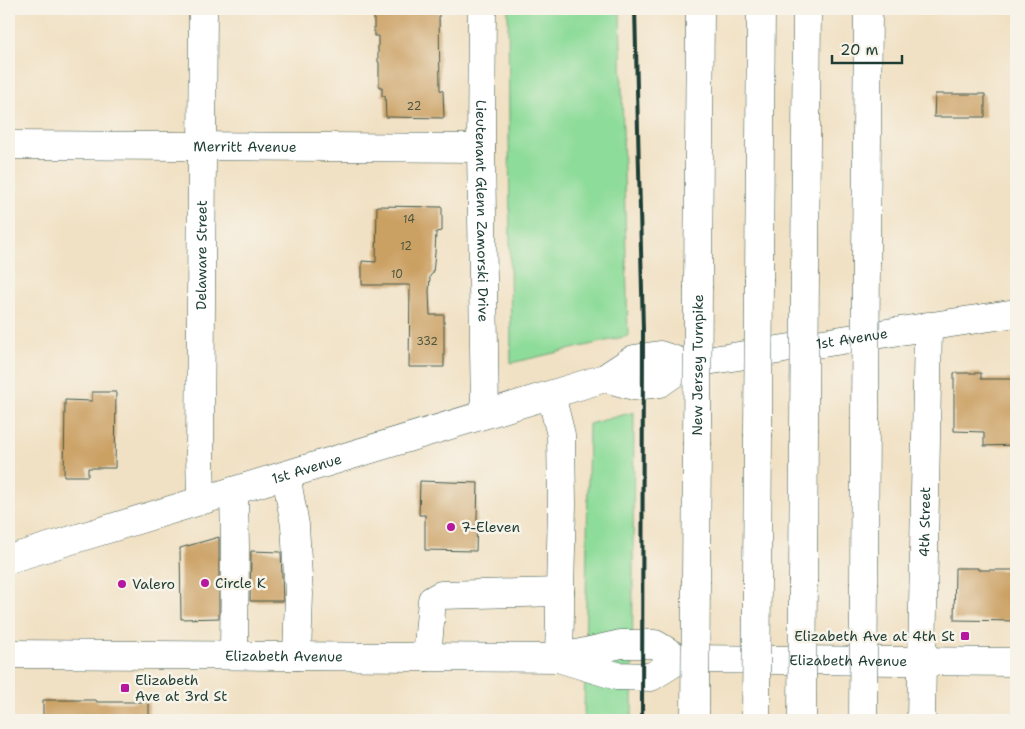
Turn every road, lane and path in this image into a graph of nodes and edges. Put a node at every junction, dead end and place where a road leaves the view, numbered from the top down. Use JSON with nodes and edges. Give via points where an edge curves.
{"nodes":[{"id":1,"x":203,"y":9,"type":"edge"},
{"id":2,"x":482,"y":9,"type":"edge"},
{"id":3,"x":700,"y":9,"type":"edge"},
{"id":4,"x":761,"y":9,"type":"edge"},
{"id":5,"x":807,"y":9,"type":"edge"},
{"id":6,"x":868,"y":9,"type":"edge"},
{"id":7,"x":9,"y":145,"type":"edge"},
{"id":8,"x":202,"y":146,"type":"junction"},
{"id":9,"x":481,"y":148,"type":"junction"},
{"id":10,"x":1016,"y":313,"type":"edge"},
{"id":11,"x":928,"y":326,"type":"junction"},
{"id":12,"x":551,"y":395,"type":"junction"},
{"id":13,"x":485,"y":414,"type":"junction"},
{"id":14,"x":286,"y":475,"type":"junction"},
{"id":15,"x":234,"y":491,"type":"junction"},
{"id":16,"x":201,"y":500,"type":"junction"},
{"id":17,"x":9,"y":558,"type":"edge"},
{"id":18,"x":560,"y":592,"type":"junction"},
{"id":19,"x":9,"y":654,"type":"edge"},
{"id":20,"x":234,"y":656,"type":"junction"},
{"id":21,"x":297,"y":656,"type":"junction"},
{"id":22,"x":427,"y":657,"type":"junction"},
{"id":23,"x":559,"y":658,"type":"junction"},
{"id":24,"x":922,"y":661,"type":"junction"},
{"id":25,"x":1016,"y":662,"type":"edge"},
{"id":26,"x":695,"y":720,"type":"edge"},
{"id":27,"x":756,"y":720,"type":"edge"},
{"id":28,"x":802,"y":720,"type":"edge"},
{"id":29,"x":863,"y":720,"type":"edge"},
{"id":30,"x":922,"y":720,"type":"edge"}],
"edges":[{"from":1,"to":8,"type":"main road","name":"Delaware Street"},
{"from":2,"to":9,"type":"main road","name":"Lieutenant Glenn Zamorski Drive"},
{"from":3,"to":26,"type":"main road","name":"New Jersey Turnpike","bridge":true},
{"from":4,"to":27,"type":"main road","bridge":true},
{"from":5,"to":28,"type":"main road","bridge":true},
{"from":6,"to":29,"type":"main road","bridge":true},
{"from":7,"to":8,"type":"main road","name":"Merritt Avenue"},
{"from":8,"to":9,"type":"main road","name":"Merritt Avenue"},
{"from":8,"to":16,"type":"main road","name":"Delaware Street"},
{"from":9,"to":13,"type":"main road","name":"Lieutenant Glenn Zamorski Drive"},
{"from":10,"to":11,"type":"main road","name":"1st Avenue"},
{"from":11,"to":12,"type":"main road","name":"1st Avenue","via":[[687,364],[660,383],[634,386],[605,378]]},
{"from":11,"to":24,"type":"main road","name":"4th Street"},
{"from":12,"to":13,"type":"main road","name":"1st Avenue"},
{"from":12,"to":18,"type":"main road","via":[[561,435]]},
{"from":13,"to":14,"type":"main road","name":"1st Avenue"},
{"from":14,"to":15,"type":"main road","name":"1st Avenue"},
{"from":14,"to":21,"type":"main road","via":[[295,525],[299,594]]},
{"from":15,"to":16,"type":"main road","name":"1st Avenue"},
{"from":15,"to":20,"type":"main road"},
{"from":16,"to":17,"type":"main road","name":"1st Avenue"},
{"from":18,"to":22,"type":"main road","via":[[442,595],[432,600]]},
{"from":18,"to":23,"type":"main road"},
{"from":19,"to":20,"type":"main road","name":"Elizabeth Avenue"},
{"from":20,"to":21,"type":"main road","name":"Elizabeth Avenue"},
{"from":21,"to":22,"type":"main road","name":"Elizabeth Avenue"},
{"from":22,"to":23,"type":"main road","name":"Elizabeth Avenue"},
{"from":23,"to":24,"type":"main road","name":"Elizabeth Avenue","via":[[617,676],[651,677],[680,659]]},
{"from":24,"to":25,"type":"main road","name":"Elizabeth Avenue"},
{"from":24,"to":30,"type":"main road","name":"4th Street"}]}
